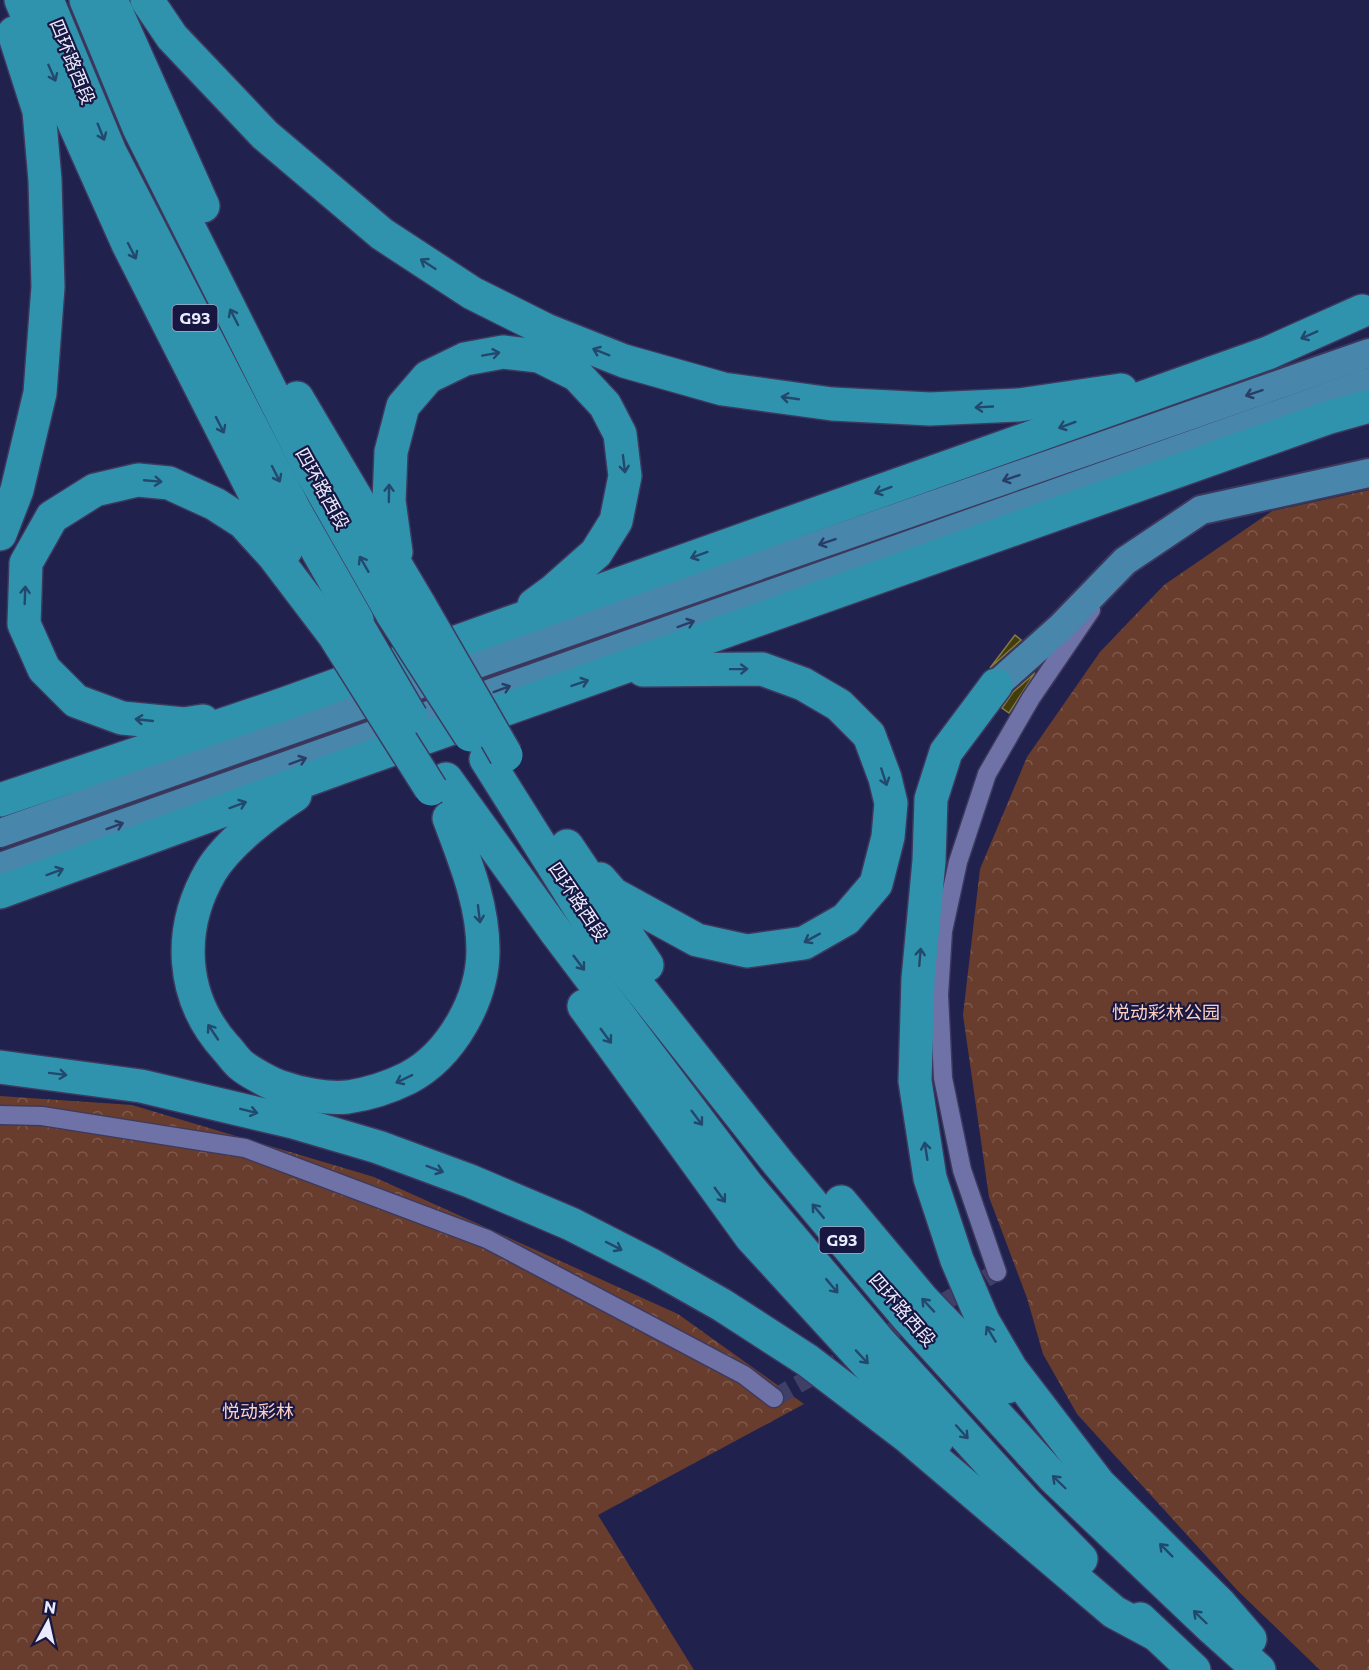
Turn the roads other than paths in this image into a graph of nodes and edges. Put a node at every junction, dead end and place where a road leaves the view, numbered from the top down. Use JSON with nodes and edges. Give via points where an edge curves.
{"nodes":[{"id":1,"x":3,"y":0,"type":"edge"},
{"id":2,"x":21,"y":0,"type":"edge"},
{"id":3,"x":47,"y":0,"type":"edge"},
{"id":4,"x":86,"y":0,"type":"edge"},
{"id":5,"x":111,"y":0,"type":"edge"},
{"id":6,"x":147,"y":0,"type":"edge"},
{"id":7,"x":1366,"y":310,"type":"edge"},
{"id":8,"x":1369,"y":352,"type":"edge"},
{"id":9,"x":1268,"y":353,"type":"junction"},
{"id":10,"x":1369,"y":382,"type":"edge"},
{"id":11,"x":1369,"y":406,"type":"edge"},
{"id":12,"x":1369,"y":473,"type":"edge"},
{"id":13,"x":0,"y":534,"type":"edge"},
{"id":14,"x":1125,"y":561,"type":"junction"},
{"id":15,"x":400,"y":572,"type":"junction"},
{"id":16,"x":406,"y":610,"type":"junction"},
{"id":17,"x":512,"y":622,"type":"junction"},
{"id":18,"x":347,"y":632,"type":"junction"},
{"id":19,"x":617,"y":670,"type":"junction"},
{"id":20,"x":996,"y":685,"type":"joint"},
{"id":21,"x":284,"y":704,"type":"junction"},
{"id":22,"x":496,"y":757,"type":"junction"},
{"id":23,"x":345,"y":766,"type":"junction"},
{"id":24,"x":439,"y":784,"type":"junction"},
{"id":25,"x":0,"y":800,"type":"edge"},
{"id":26,"x":449,"y":818,"type":"junction"},
{"id":27,"x":554,"y":828,"type":"junction"},
{"id":28,"x":0,"y":833,"type":"edge"},
{"id":29,"x":0,"y":867,"type":"edge"},
{"id":30,"x":0,"y":892,"type":"edge"},
{"id":31,"x":0,"y":1067,"type":"edge"},
{"id":32,"x":0,"y":1115,"type":"edge"},
{"id":33,"x":997,"y":1272,"type":"dead end"},
{"id":34,"x":774,"y":1398,"type":"dead end"},
{"id":35,"x":1099,"y":1484,"type":"junction"},
{"id":36,"x":1060,"y":1566,"type":"junction"},
{"id":37,"x":1155,"y":1634,"type":"junction"},
{"id":38,"x":1194,"y":1670,"type":"edge"},
{"id":39,"x":1259,"y":1670,"type":"edge"},
{"id":40,"x":1277,"y":1670,"type":"edge"}],
"edges":[{"from":1,"to":13,"type":"highway","via":[[39,111],[48,287],[40,393],[17,490]]},
{"from":2,"to":18,"type":"highway","one_way":true,"via":[[128,244],[262,508]]},
{"from":3,"to":18,"type":"highway","name":"四环路西段","number":"G93","one_way":true,"via":[[110,152],[289,500],[357,620]]},
{"from":16,"to":4,"type":"highway","name":"四环路西段","number":"G93","one_way":true,"via":[[311,471],[139,128]]},
{"from":5,"to":15,"type":"highway","via":[[189,177],[299,403]]},
{"from":9,"to":6,"type":"highway","one_way":true,"via":[[1115,392],[1018,405],[930,409],[832,404],[723,389],[624,362],[546,330],[472,293],[382,234],[265,135],[172,37]]},
{"from":7,"to":9,"type":"highway","one_way":true},
{"from":8,"to":28,"type":"main road","one_way":true},
{"from":9,"to":17,"type":"highway","one_way":true},
{"from":29,"to":10,"type":"main road","one_way":true},
{"from":11,"to":19,"type":"highway"},
{"from":12,"to":14,"type":"main road","via":[[1201,510]]},
{"from":14,"to":20,"type":"main road","via":[[1061,627]]},
{"from":14,"to":33,"type":"street","via":[[1031,698],[987,774],[958,862],[943,931],[939,995],[943,1078],[963,1170]]},
{"from":15,"to":16,"type":"highway"},
{"from":15,"to":17,"type":"highway","one_way":true,"via":[[389,501],[391,452],[404,406],[428,376],[465,359],[503,352],[539,356],[576,375],[605,405],[620,434],[625,476],[616,521],[596,553]]},
{"from":16,"to":22,"type":"highway","name":"四环路西段","number":"G93","bridge":true},
{"from":17,"to":21,"type":"highway"},
{"from":21,"to":18,"type":"highway","one_way":true,"via":[[184,724],[122,718],[76,701],[44,669],[24,624],[26,563],[52,517],[95,490],[138,480],[169,483],[243,522]]},
{"from":18,"to":24,"type":"highway","name":"四环路西段","number":"G93","bridge":true},
{"from":23,"to":19,"type":"highway","one_way":true},
{"from":19,"to":27,"type":"highway","one_way":true,"via":[[762,669],[803,684],[839,705],[869,735],[891,803],[888,837],[876,884],[846,919],[804,943],[747,951],[697,940],[613,894]]},
{"from":35,"to":20,"type":"highway","one_way":true,"via":[[1011,1369],[983,1321],[957,1260],[930,1178],[915,1082],[931,799],[946,752]]},
{"from":21,"to":25,"type":"highway"},
{"from":22,"to":27,"type":"highway"},
{"from":39,"to":22,"type":"highway","name":"四环路西段","number":"G93","one_way":true,"via":[[1053,1477],[908,1318],[778,1164],[593,929]]},
{"from":26,"to":23,"type":"highway","one_way":true,"via":[[476,893],[483,950],[480,978],[470,1009],[454,1036],[433,1060],[410,1077],[382,1089],[346,1097],[310,1095],[279,1086],[241,1065],[215,1036],[199,1010],[189,976],[188,941],[196,900],[212,870],[234,844],[263,818]]},
{"from":30,"to":23,"type":"highway","one_way":true},
{"from":24,"to":26,"type":"highway"},
{"from":24,"to":37,"type":"highway","name":"四环路西段","number":"G93","one_way":true,"via":[[747,1185],[878,1340],[1026,1503]]},
{"from":26,"to":36,"type":"highway","one_way":true,"via":[[751,1237],[926,1428]]},
{"from":35,"to":27,"type":"highway","one_way":true,"via":[[923,1299],[796,1149],[656,979]]},
{"from":31,"to":36,"type":"highway","one_way":true,"via":[[141,1086],[293,1122],[470,1181],[571,1224],[722,1305],[807,1360],[908,1437]]},
{"from":32,"to":34,"type":"street","via":[[42,1116],[245,1148],[487,1239],[744,1375]]},
{"from":40,"to":35,"type":"highway","one_way":true,"via":[[1220,1604]]},
{"from":36,"to":37,"type":"highway","via":[[1114,1612]]},
{"from":37,"to":38,"type":"highway","name":"四环路西段","number":"G93"}]}
